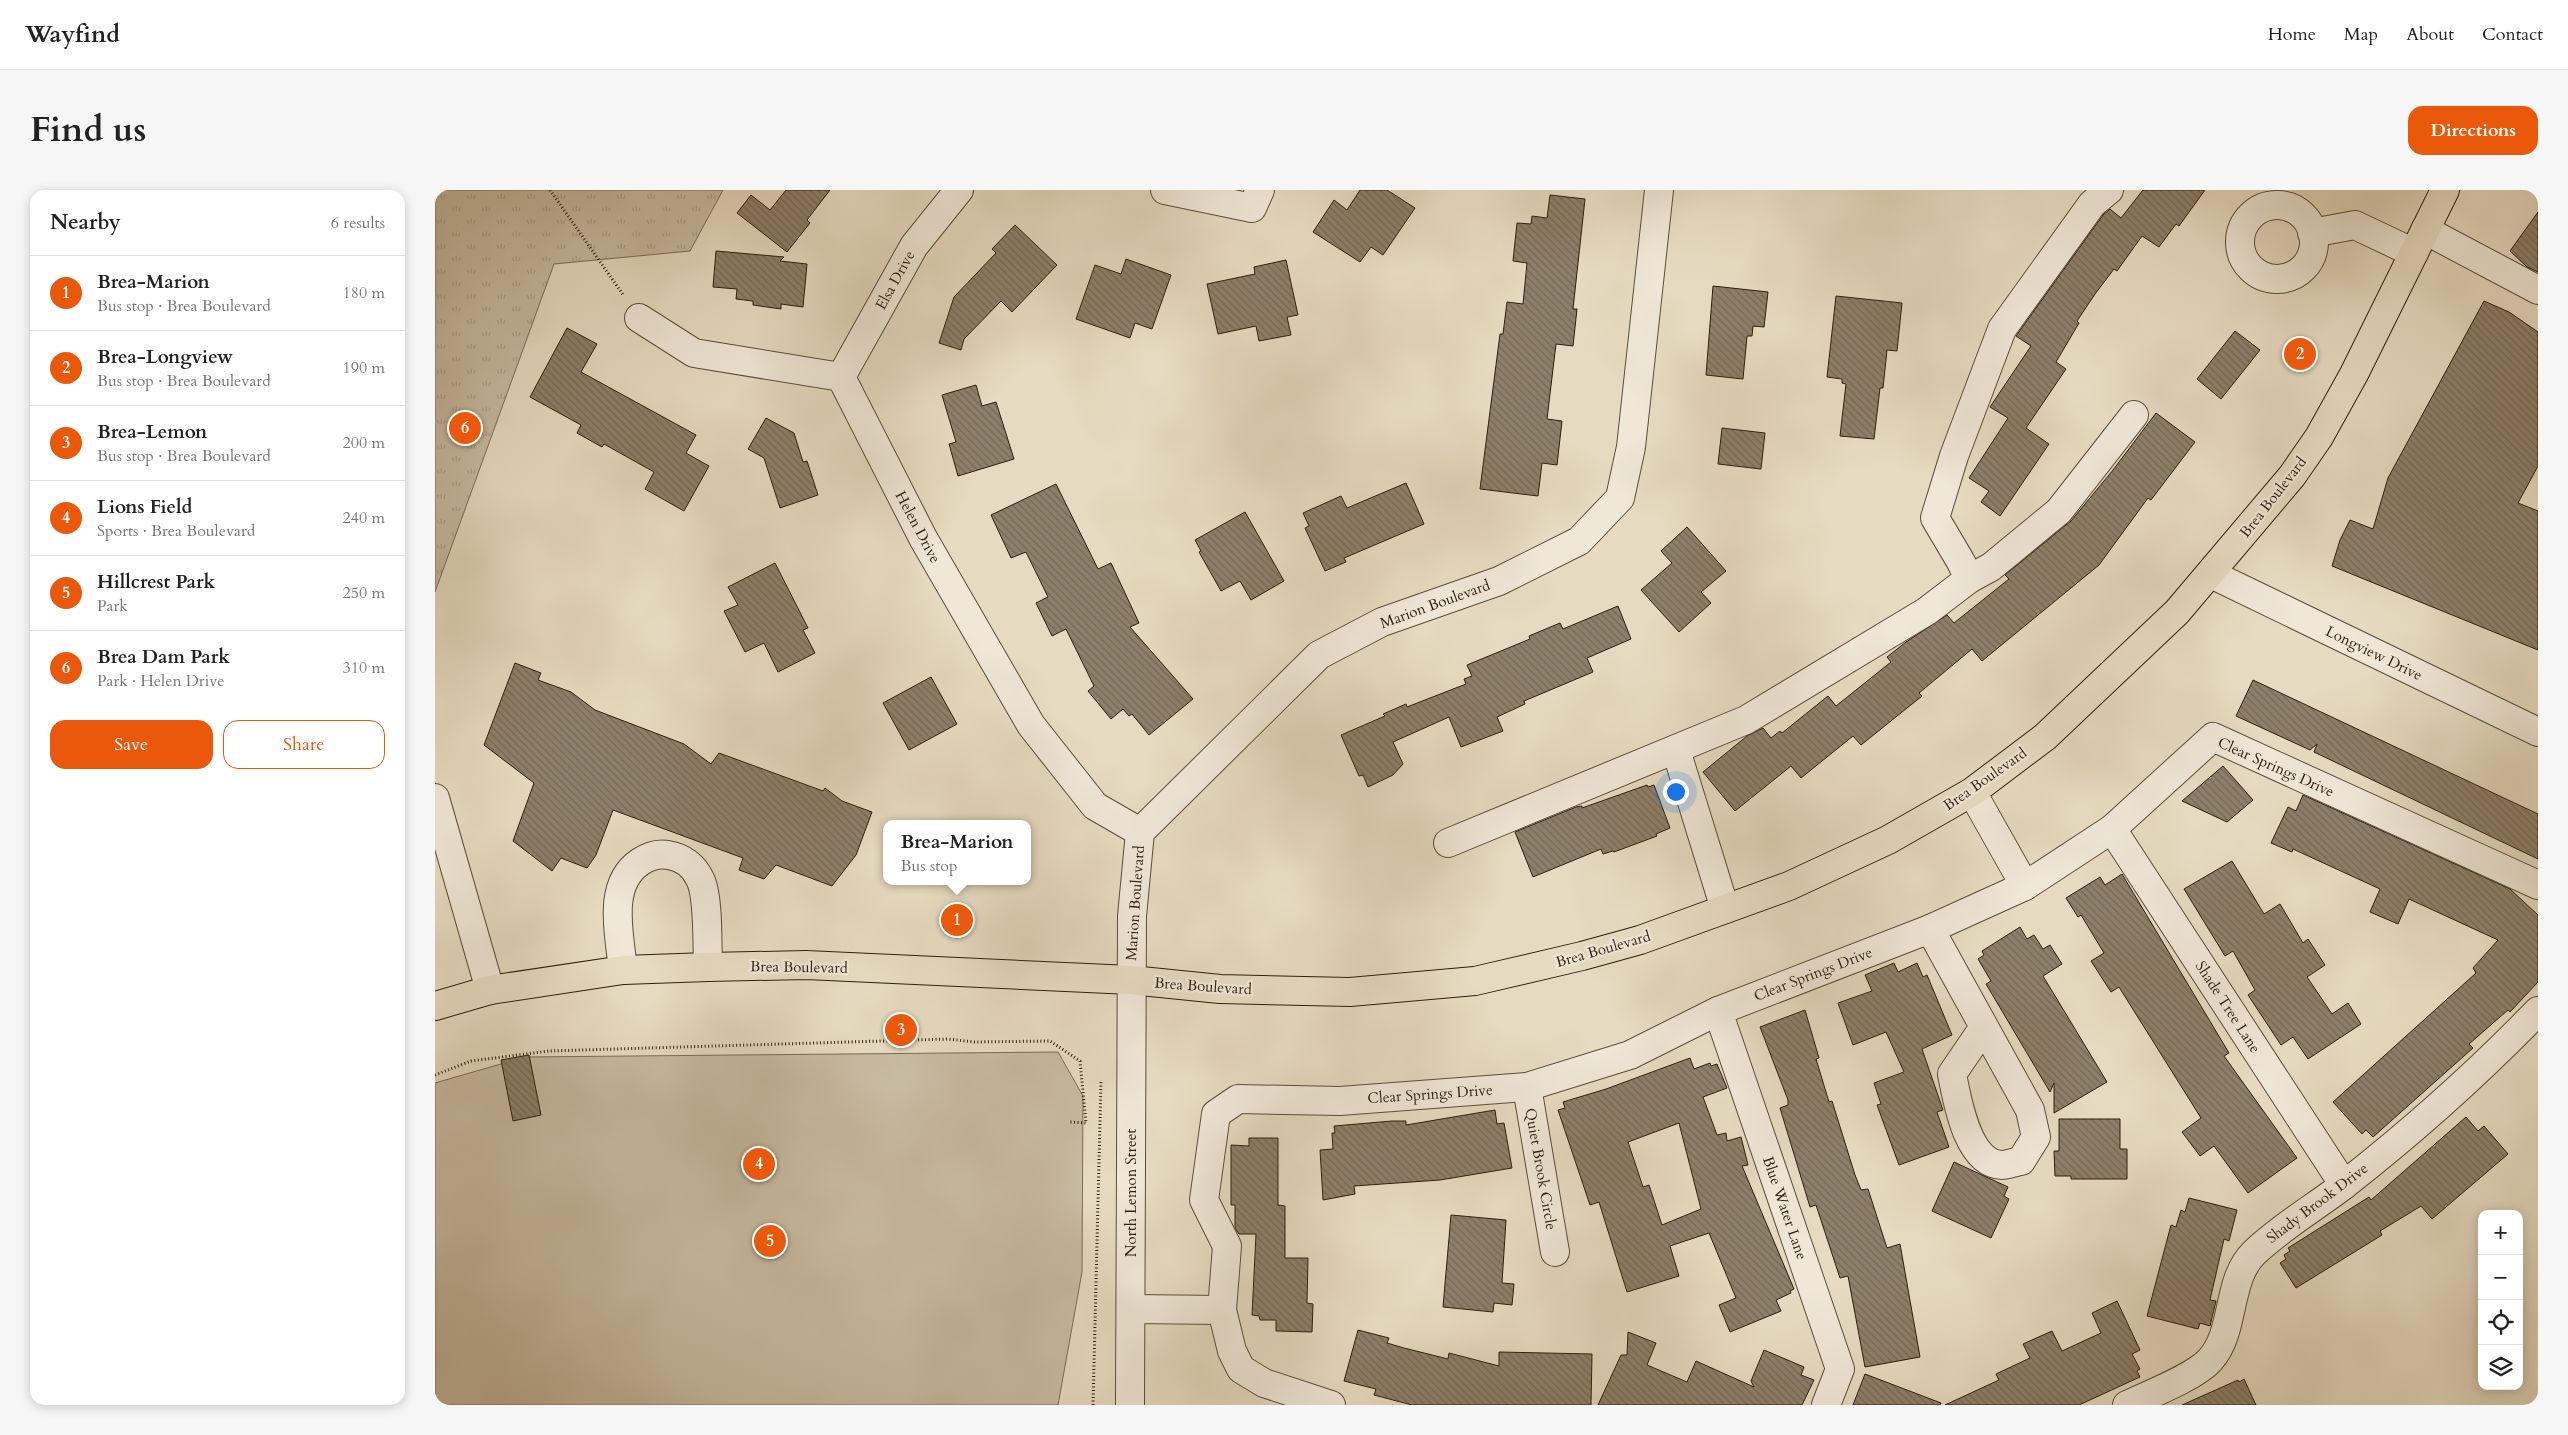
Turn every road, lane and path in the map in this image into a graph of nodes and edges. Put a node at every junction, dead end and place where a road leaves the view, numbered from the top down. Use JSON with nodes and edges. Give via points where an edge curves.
{"nodes":[{"id":1,"x":550,"y":190,"type":"edge"},
{"id":2,"x":959,"y":190,"type":"edge"},
{"id":3,"x":1165,"y":190,"type":"edge"},
{"id":4,"x":1260,"y":190,"type":"edge"},
{"id":5,"x":1659,"y":190,"type":"edge"},
{"id":6,"x":2109,"y":190,"type":"edge"},
{"id":7,"x":2445,"y":190,"type":"edge"},
{"id":8,"x":2312,"y":233,"type":"dead end"},
{"id":9,"x":2420,"y":242,"type":"junction"},
{"id":10,"x":2538,"y":290,"type":"edge"},
{"id":11,"x":639,"y":318,"type":"joint"},
{"id":12,"x":841,"y":377,"type":"junction"},
{"id":13,"x":2134,"y":415,"type":"dead end"},
{"id":14,"x":2211,"y":574,"type":"junction"},
{"id":15,"x":1969,"y":579,"type":"junction"},
{"id":16,"x":2538,"y":732,"type":"edge"},
{"id":17,"x":1676,"y":750,"type":"junction"},
{"id":18,"x":1972,"y":792,"type":"junction"},
{"id":19,"x":435,"y":798,"type":"edge"},
{"id":20,"x":2112,"y":829,"type":"junction"},
{"id":21,"x":1140,"y":832,"type":"junction"},
{"id":22,"x":1448,"y":843,"type":"dead end"},
{"id":23,"x":2538,"y":885,"type":"edge"},
{"id":24,"x":2025,"y":886,"type":"junction"},
{"id":25,"x":1725,"y":909,"type":"junction"},
{"id":26,"x":1930,"y":929,"type":"junction"},
{"id":27,"x":708,"y":967,"type":"junction"},
{"id":28,"x":623,"y":970,"type":"junction"},
{"id":29,"x":1131,"y":980,"type":"junction"},
{"id":30,"x":489,"y":990,"type":"junction"},
{"id":31,"x":435,"y":1006,"type":"edge"},
{"id":32,"x":1718,"y":1011,"type":"junction"},
{"id":33,"x":2538,"y":1011,"type":"edge"},
{"id":34,"x":1984,"y":1027,"type":"dead end"},
{"id":35,"x":435,"y":1075,"type":"edge"},
{"id":36,"x":1101,"y":1081,"type":"dead end"},
{"id":37,"x":1527,"y":1087,"type":"junction"},
{"id":38,"x":1070,"y":1122,"type":"dead end"},
{"id":39,"x":2344,"y":1185,"type":"junction"},
{"id":40,"x":1555,"y":1252,"type":"dead end"},
{"id":41,"x":1131,"y":1309,"type":"junction"},
{"id":42,"x":1222,"y":1310,"type":"junction"},
{"id":43,"x":1093,"y":1405,"type":"edge"},
{"id":44,"x":1130,"y":1405,"type":"edge"},
{"id":45,"x":1331,"y":1405,"type":"edge"},
{"id":46,"x":1826,"y":1405,"type":"edge"},
{"id":47,"x":2127,"y":1405,"type":"edge"}],
"edges":[{"from":1,"to":11,"type":"path"},
{"from":2,"to":12,"type":"street","name":"Elsa Drive","via":[[914,246]]},
{"from":3,"to":4,"type":"street","via":[[1252,208]]},
{"from":5,"to":21,"type":"street","name":"Marion Boulevard","via":[[1631,446],[1620,498],[1579,540],[1499,581],[1382,622],[1319,655]]},
{"from":6,"to":15,"type":"street","via":[[2092,204],[2002,329],[1953,456],[1935,518]]},
{"from":7,"to":9,"type":"main road","name":"Brea Boulevard"},
{"from":8,"to":9,"type":"street","via":[[2355,225]]},
{"from":9,"to":10,"type":"street"},
{"from":9,"to":14,"type":"main road","name":"Brea Boulevard","via":[[2319,437],[2292,476]]},
{"from":11,"to":12,"type":"street","via":[[694,353]]},
{"from":12,"to":21,"type":"street","name":"Helen Drive","via":[[923,538],[1031,725],[1095,806]]},
{"from":13,"to":15,"type":"street","via":[[2059,511],[1991,567]]},
{"from":14,"to":16,"type":"street","name":"Longview Drive"},
{"from":14,"to":18,"type":"main road","name":"Brea Boulevard","via":[[2177,612],[2045,737]]},
{"from":15,"to":17,"type":"street","via":[[1927,611],[1746,720]]},
{"from":17,"to":22,"type":"street"},
{"from":17,"to":25,"type":"street"},
{"from":18,"to":24,"type":"street"},
{"from":18,"to":25,"type":"main road","name":"Brea Boulevard","via":[[1888,840],[1789,886]]},
{"from":19,"to":30,"type":"street"},
{"from":20,"to":23,"type":"street","name":"Clear Springs Drive","via":[[2213,737]]},
{"from":20,"to":24,"type":"street","name":"Clear Springs Drive"},
{"from":20,"to":39,"type":"street","name":"Shade Tree Lane"},
{"from":21,"to":29,"type":"street","name":"Marion Boulevard","via":[[1132,916]]},
{"from":24,"to":26,"type":"street","name":"Clear Springs Drive"},
{"from":25,"to":29,"type":"main road","name":"Brea Boulevard","via":[[1621,945],[1475,981],[1350,992],[1220,989]]},
{"from":26,"to":32,"type":"street","name":"Clear Springs Drive"},
{"from":26,"to":34,"type":"street"},
{"from":27,"to":28,"type":"main road","name":"Brea Boulevard"},
{"from":27,"to":28,"type":"street","via":[[701,880],[693,867],[681,858],[657,854],[637,864],[622,885],[618,902]]},
{"from":27,"to":29,"type":"main road","name":"Brea Boulevard","via":[[806,965]]},
{"from":28,"to":30,"type":"main road","name":"Brea Boulevard"},
{"from":29,"to":41,"type":"street","name":"North Lemon Street"},
{"from":30,"to":31,"type":"main road","name":"Brea Boulevard"},
{"from":32,"to":37,"type":"street","name":"Clear Springs Drive","via":[[1630,1055]]},
{"from":32,"to":46,"type":"street","name":"Blue Water Lane","via":[[1841,1368]]},
{"from":33,"to":39,"type":"street","name":"Shady Brook Drive","via":[[2493,1058]]},
{"from":35,"to":38,"type":"path","via":[[471,1061],[549,1051],[948,1039],[1050,1041],[1080,1061],[1086,1123]]},
{"from":36,"to":43,"type":"path"},
{"from":37,"to":40,"type":"street","name":"Quiet Brook Circle"},
{"from":37,"to":42,"type":"street","name":"Clear Springs Drive","via":[[1340,1101],[1237,1099],[1216,1114],[1204,1200],[1227,1246]]},
{"from":39,"to":47,"type":"street","name":"Shady Brook Drive","via":[[2263,1244],[2249,1258],[2238,1282],[2221,1340],[2210,1360]]},
{"from":41,"to":42,"type":"street"},
{"from":41,"to":44,"type":"street","name":"North Lemon Street"},
{"from":42,"to":45,"type":"street","via":[[1232,1351],[1241,1369],[1264,1383]]}]}
